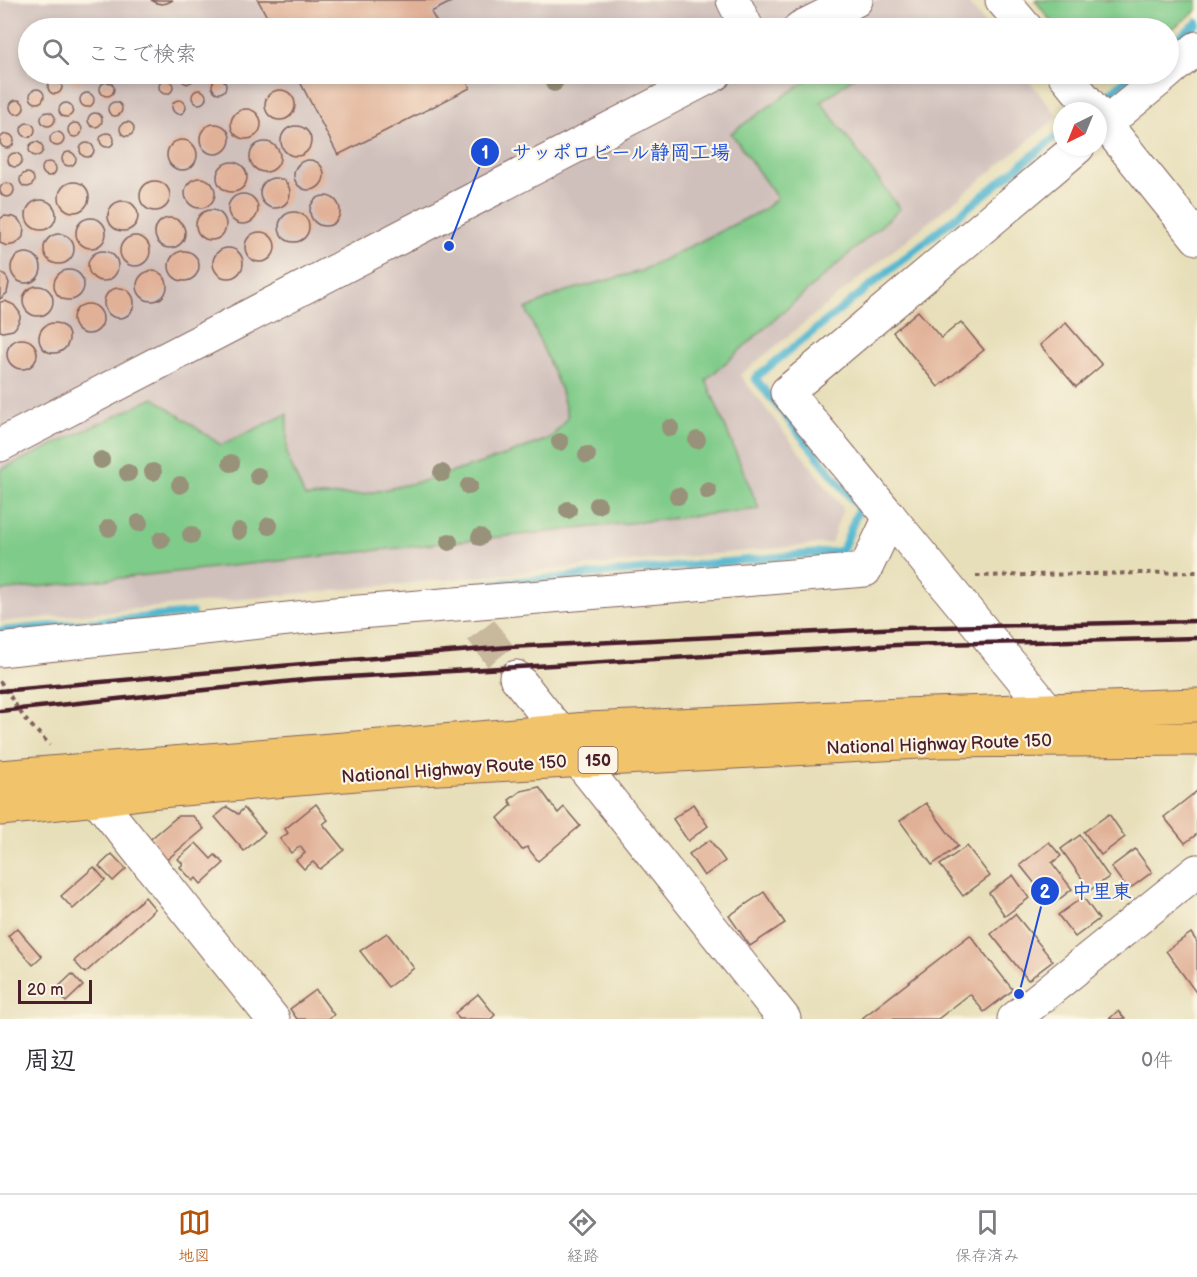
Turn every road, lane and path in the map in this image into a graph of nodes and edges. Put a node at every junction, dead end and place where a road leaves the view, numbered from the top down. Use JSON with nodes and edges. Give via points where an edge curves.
{"nodes":[{"id":1,"x":733,"y":0,"type":"edge"},
{"id":2,"x":856,"y":0,"type":"edge"},
{"id":3,"x":1002,"y":0,"type":"edge"},
{"id":4,"x":742,"y":18,"type":"edge"},
{"id":5,"x":820,"y":18,"type":"edge"},
{"id":6,"x":1017,"y":18,"type":"edge"},
{"id":7,"x":1197,"y":48,"type":"edge"},
{"id":8,"x":1179,"y":64,"type":"edge"},
{"id":9,"x":696,"y":84,"type":"edge"},
{"id":10,"x":1072,"y":84,"type":"edge"},
{"id":11,"x":1152,"y":84,"type":"edge"},
{"id":12,"x":1085,"y":102,"type":"edge"},
{"id":13,"x":1107,"y":115,"type":"edge"},
{"id":14,"x":1107,"y":130,"type":"edge"},
{"id":15,"x":1067,"y":156,"type":"edge"},
{"id":16,"x":1197,"y":238,"type":"edge"},
{"id":17,"x":0,"y":445,"type":"edge"},
{"id":18,"x":890,"y":517,"type":"junction"},
{"id":19,"x":1197,"y":572,"type":"edge"},
{"id":20,"x":939,"y":577,"type":"junction"},
{"id":21,"x":0,"y":650,"type":"edge"},
{"id":22,"x":516,"y":677,"type":"tunnel mouth"},
{"id":23,"x":0,"y":681,"type":"edge"},
{"id":24,"x":1197,"y":705,"type":"edge"},
{"id":25,"x":1048,"y":710,"type":"junction"},
{"id":26,"x":25,"y":719,"type":"dead end"},
{"id":27,"x":559,"y":731,"type":"junction"},
{"id":28,"x":1197,"y":739,"type":"edge"},
{"id":29,"x":579,"y":761,"type":"junction"},
{"id":30,"x":0,"y":777,"type":"edge"},
{"id":31,"x":97,"y":799,"type":"junction"},
{"id":32,"x":0,"y":809,"type":"edge"},
{"id":33,"x":1193,"y":881,"type":"edge"},
{"id":34,"x":273,"y":1019,"type":"edge"},
{"id":35,"x":784,"y":1019,"type":"edge"},
{"id":36,"x":1014,"y":1019,"type":"edge"}],
"edges":[{"from":1,"to":4,"type":"street"},
{"from":2,"to":5,"type":"street"},
{"from":3,"to":6,"type":"street"},
{"from":7,"to":8,"type":"street"},
{"from":9,"to":17,"type":"street"},
{"from":10,"to":12,"type":"street"},
{"from":11,"to":13,"type":"street"},
{"from":14,"to":16,"type":"street"},
{"from":15,"to":18,"type":"street","via":[[787,392]]},
{"from":18,"to":20,"type":"street"},
{"from":18,"to":21,"type":"street","via":[[865,570],[475,617],[335,615]]},
{"from":19,"to":20,"type":"path"},
{"from":20,"to":25,"type":"street"},
{"from":22,"to":27,"type":"street"},
{"from":23,"to":26,"type":"path"},
{"from":24,"to":25,"type":"highway","name":"National Highway Route 150","number":"150"},
{"from":25,"to":27,"type":"highway","name":"National Highway Route 150","number":"150"},
{"from":27,"to":30,"type":"highway","name":"National Highway Route 150","number":"150"},
{"from":28,"to":29,"type":"highway","name":"National Highway Route 150","number":"150","via":[[938,741]]},
{"from":29,"to":31,"type":"highway","name":"National Highway Route 150","number":"150","via":[[403,770]]},
{"from":29,"to":35,"type":"street"},
{"from":31,"to":32,"type":"highway","name":"National Highway Route 150","number":"150"},
{"from":31,"to":34,"type":"street"},
{"from":33,"to":36,"type":"street"}]}
